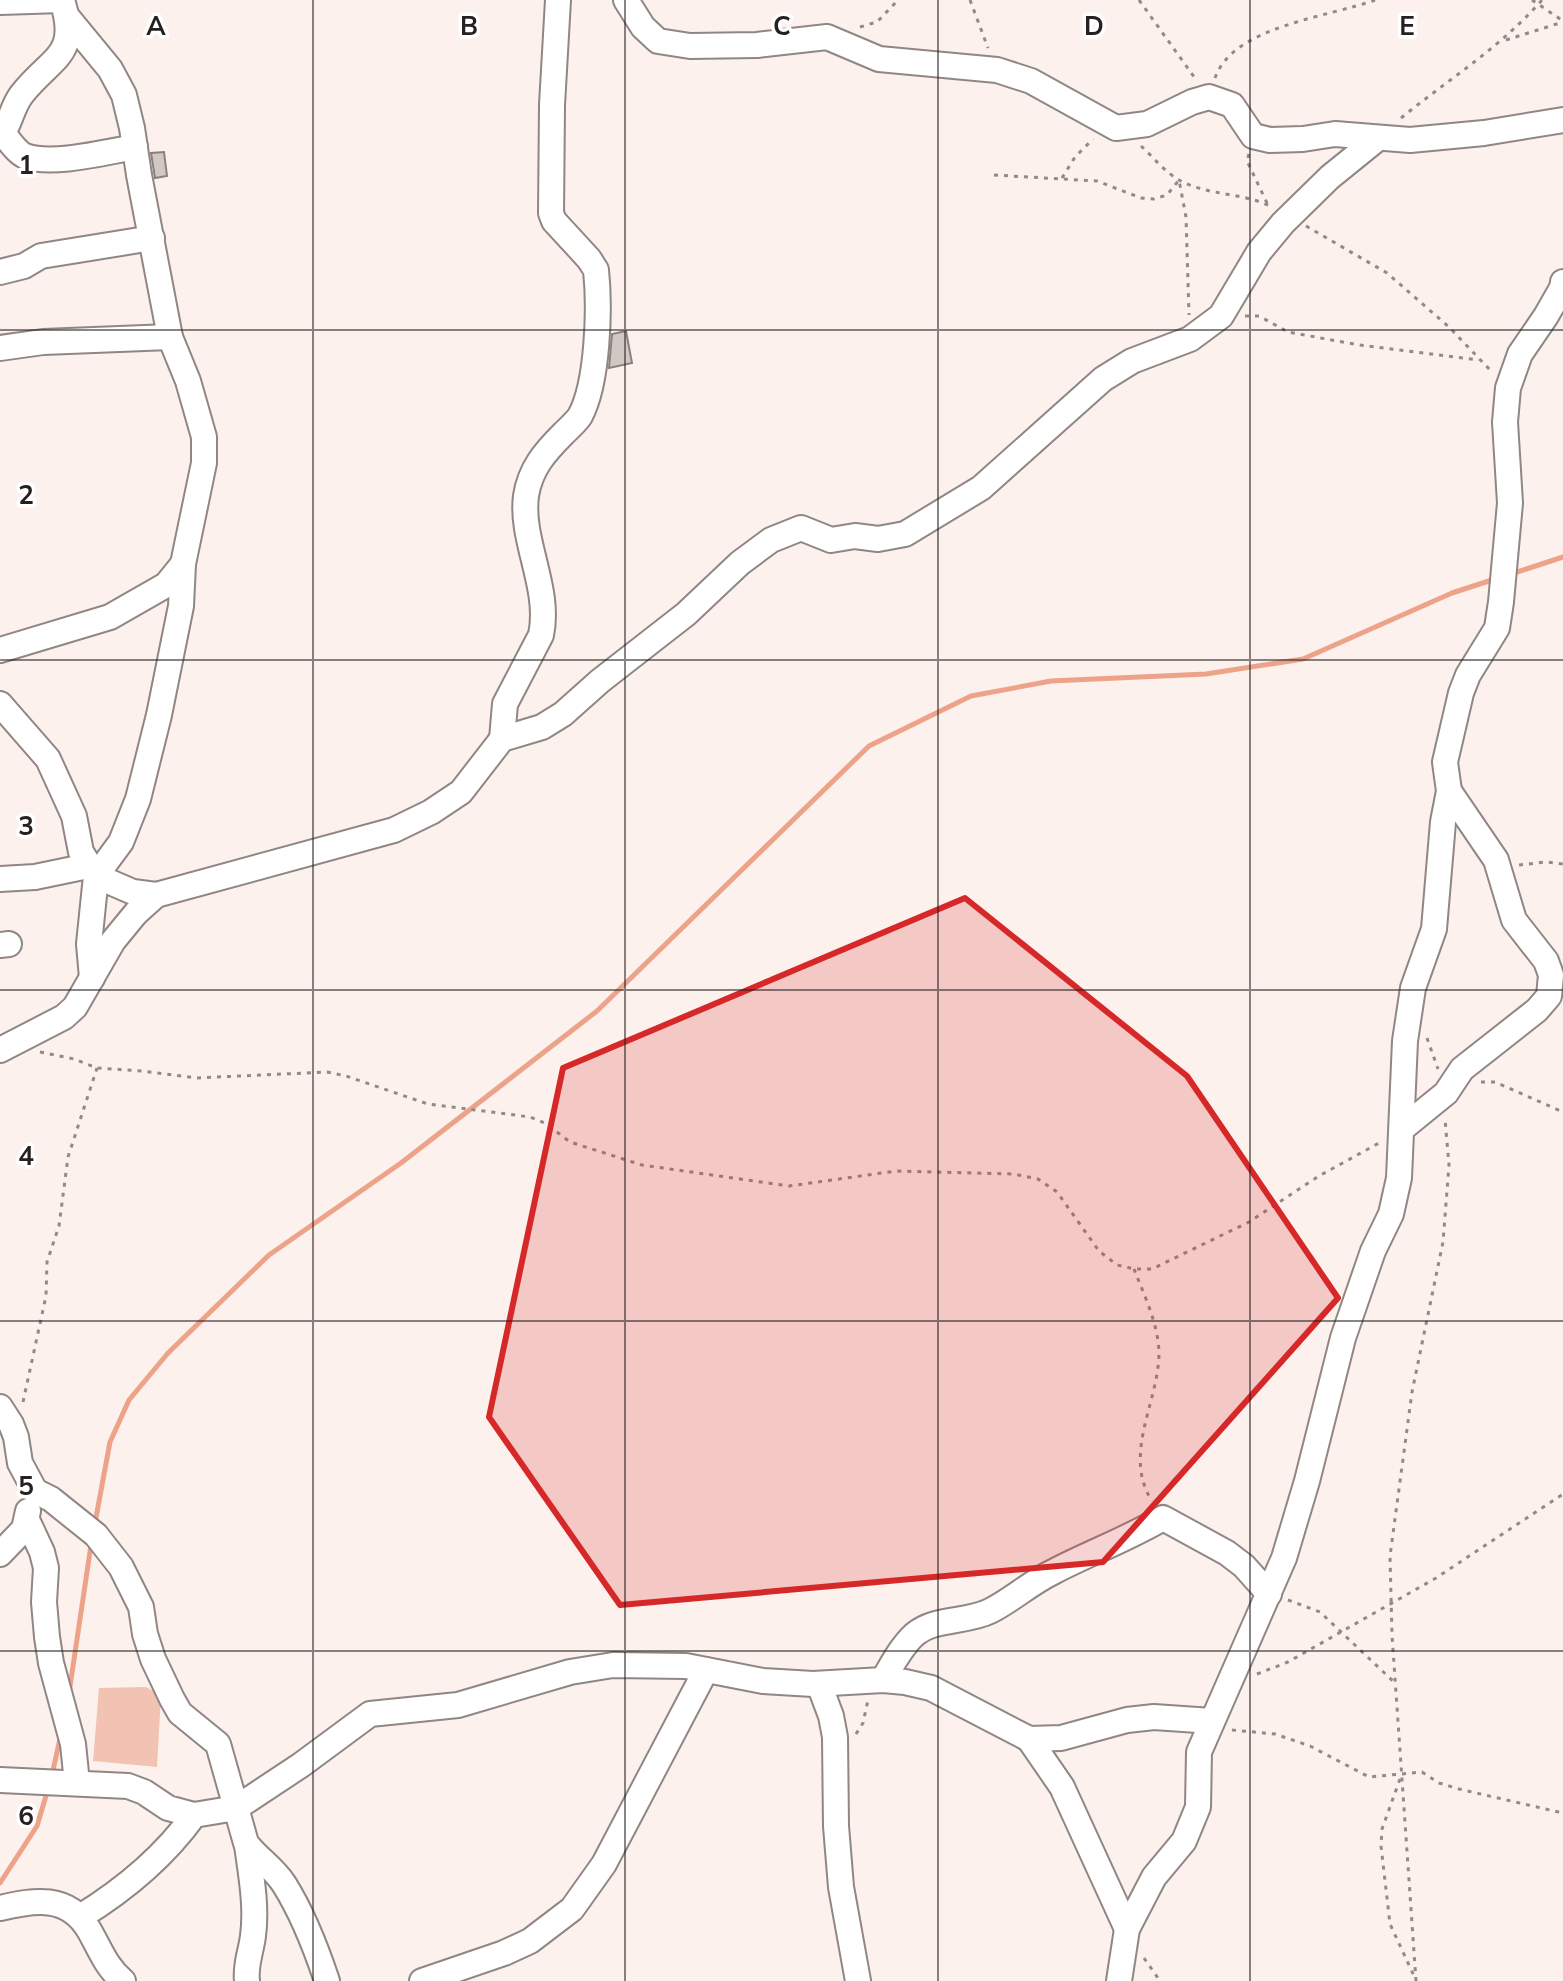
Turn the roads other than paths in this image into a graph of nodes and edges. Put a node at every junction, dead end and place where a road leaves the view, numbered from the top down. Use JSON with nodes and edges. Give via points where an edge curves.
{"nodes":[{"id":1,"x":558,"y":0,"type":"edge"},
{"id":2,"x":626,"y":0,"type":"edge"},
{"id":3,"x":0,"y":2,"type":"edge"},
{"id":4,"x":64,"y":6,"type":"edge"},
{"id":5,"x":1563,"y":120,"type":"edge"},
{"id":6,"x":1,"y":133,"type":"edge"},
{"id":7,"x":1377,"y":139,"type":"junction"},
{"id":8,"x":135,"y":147,"type":"junction"},
{"id":9,"x":152,"y":238,"type":"junction"},
{"id":10,"x":0,"y":272,"type":"edge"},
{"id":11,"x":1563,"y":282,"type":"edge"},
{"id":12,"x":170,"y":337,"type":"junction"},
{"id":13,"x":0,"y":348,"type":"edge"},
{"id":14,"x":183,"y":564,"type":"junction"},
{"id":15,"x":0,"y":650,"type":"edge"},
{"id":16,"x":0,"y":704,"type":"edge"},
{"id":17,"x":502,"y":739,"type":"junction"},
{"id":18,"x":1449,"y":791,"type":"junction"},
{"id":19,"x":92,"y":871,"type":"junction"},
{"id":20,"x":0,"y":879,"type":"edge"},
{"id":21,"x":156,"y":895,"type":"junction"},
{"id":22,"x":92,"y":978,"type":"junction"},
{"id":23,"x":0,"y":1050,"type":"edge"},
{"id":24,"x":1403,"y":1128,"type":"junction"},
{"id":25,"x":0,"y":1407,"type":"edge"},
{"id":26,"x":20,"y":1463,"type":"junction"},
{"id":27,"x":28,"y":1522,"type":"junction"},
{"id":28,"x":0,"y":1554,"type":"edge"},
{"id":29,"x":1269,"y":1594,"type":"junction"},
{"id":30,"x":706,"y":1670,"type":"junction"},
{"id":31,"x":883,"y":1680,"type":"junction"},
{"id":32,"x":819,"y":1684,"type":"junction"},
{"id":33,"x":1212,"y":1721,"type":"junction"},
{"id":34,"x":1029,"y":1739,"type":"junction"},
{"id":35,"x":0,"y":1780,"type":"edge"},
{"id":36,"x":77,"y":1783,"type":"junction"},
{"id":37,"x":236,"y":1808,"type":"junction"},
{"id":38,"x":194,"y":1815,"type":"junction"},
{"id":39,"x":246,"y":1843,"type":"junction"},
{"id":40,"x":0,"y":1908,"type":"edge"},
{"id":41,"x":80,"y":1917,"type":"junction"},
{"id":42,"x":1127,"y":1929,"type":"junction"},
{"id":43,"x":123,"y":1981,"type":"edge"},
{"id":44,"x":247,"y":1981,"type":"edge"},
{"id":45,"x":327,"y":1981,"type":"edge"},
{"id":46,"x":422,"y":1981,"type":"edge"},
{"id":47,"x":858,"y":1981,"type":"edge"},
{"id":48,"x":1119,"y":1981,"type":"edge"}],
"edges":[{"from":1,"to":17,"type":"street","via":[[551,213],[596,270],[594,365],[578,418],[535,466],[527,491],[525,516],[544,624],[505,704]]},
{"from":2,"to":7,"type":"street","via":[[658,41],[757,45],[827,37],[879,59],[997,70],[1031,81],[1116,128],[1147,124],[1209,97],[1232,105],[1253,136]]},
{"from":3,"to":4,"type":"street"},
{"from":4,"to":6,"type":"street","via":[[65,48],[19,97]]},
{"from":4,"to":8,"type":"street","via":[[118,83]]},
{"from":5,"to":7,"type":"street","via":[[1484,133]]},
{"from":6,"to":8,"type":"street","via":[[33,157]]},
{"from":7,"to":17,"type":"street","via":[[1290,216],[1259,252],[1221,316],[1190,339],[1132,361],[1103,379],[981,488],[905,534],[831,540],[801,528],[771,540],[563,714],[542,727]]},
{"from":8,"to":9,"type":"street"},
{"from":9,"to":10,"type":"street","via":[[41,256]]},
{"from":9,"to":12,"type":"street"},
{"from":11,"to":18,"type":"street","via":[[1520,354],[1508,388],[1510,503],[1497,628],[1461,693],[1445,762]]},
{"from":12,"to":13,"type":"street"},
{"from":12,"to":14,"type":"street","via":[[204,437],[204,463]]},
{"from":14,"to":15,"type":"street","via":[[166,585],[110,617]]},
{"from":14,"to":19,"type":"street","via":[[181,606],[138,799],[121,842]]},
{"from":16,"to":19,"type":"street","via":[[48,759]]},
{"from":17,"to":21,"type":"street","via":[[461,792],[394,830]]},
{"from":18,"to":24,"type":"street","via":[[1434,929],[1413,988],[1405,1041]]},
{"from":18,"to":24,"type":"street","via":[[1499,867],[1514,920],[1546,961],[1549,996],[1462,1069],[1446,1093]]},
{"from":19,"to":20,"type":"street"},
{"from":19,"to":21,"type":"street","via":[[124,890]]},
{"from":19,"to":22,"type":"street"},
{"from":21,"to":22,"type":"street","via":[[113,941]]},
{"from":22,"to":23,"type":"street","via":[[64,1017]]},
{"from":24,"to":29,"type":"street","via":[[1391,1214],[1343,1338],[1307,1481]]},
{"from":25,"to":26,"type":"street","via":[[16,1437]]},
{"from":26,"to":27,"type":"street"},
{"from":26,"to":37,"type":"street","via":[[35,1491],[96,1535],[121,1567],[141,1607],[153,1659],[172,1699],[180,1713],[218,1744]]},
{"from":27,"to":28,"type":"street"},
{"from":27,"to":36,"type":"street","via":[[46,1568],[47,1637]]},
{"from":29,"to":31,"type":"street","via":[[1227,1553],[1163,1518],[1025,1587],[988,1612],[937,1623],[915,1634]]},
{"from":29,"to":33,"type":"street"},
{"from":30,"to":32,"type":"street"},
{"from":30,"to":37,"type":"street","via":[[613,1665],[458,1705],[370,1714]]},
{"from":30,"to":46,"type":"street","via":[[604,1864],[572,1909],[530,1941]]},
{"from":31,"to":32,"type":"street"},
{"from":31,"to":34,"type":"street","via":[[931,1688]]},
{"from":32,"to":47,"type":"street","via":[[831,1716],[841,1887]]},
{"from":33,"to":34,"type":"street","via":[[1141,1718],[1061,1738]]},
{"from":33,"to":42,"type":"street","via":[[1199,1752],[1198,1807],[1184,1841],[1154,1877]]},
{"from":34,"to":42,"type":"street","via":[[1062,1787]]},
{"from":35,"to":36,"type":"street"},
{"from":36,"to":38,"type":"street","via":[[128,1786],[168,1808]]},
{"from":37,"to":38,"type":"street"},
{"from":37,"to":39,"type":"street"},
{"from":38,"to":41,"type":"street","via":[[174,1843],[130,1883]]},
{"from":39,"to":44,"type":"street","via":[[254,1897]]},
{"from":39,"to":45,"type":"street","via":[[283,1881]]},
{"from":40,"to":41,"type":"street","via":[[45,1900]]},
{"from":41,"to":43,"type":"street","via":[[106,1963]]},
{"from":42,"to":48,"type":"street"}]}
